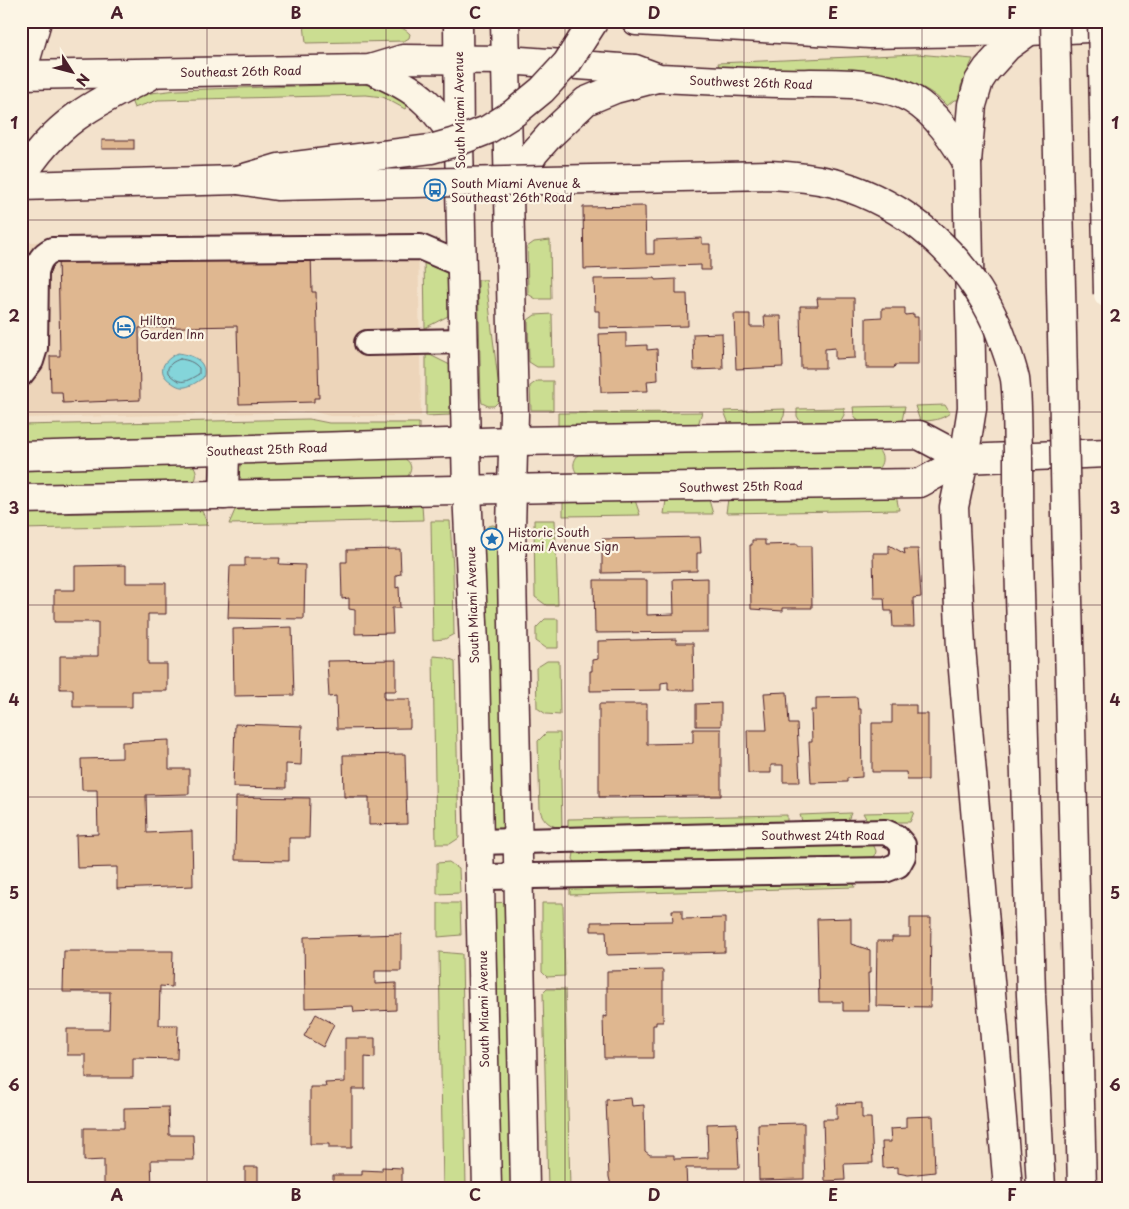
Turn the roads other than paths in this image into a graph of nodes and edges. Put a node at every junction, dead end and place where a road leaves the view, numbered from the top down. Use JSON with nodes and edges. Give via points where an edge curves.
{"nodes":[{"id":1,"x":37,"y":21,"type":"edge"},
{"id":2,"x":458,"y":21,"type":"edge"},
{"id":3,"x":505,"y":21,"type":"edge"},
{"id":4,"x":594,"y":21,"type":"edge"},
{"id":5,"x":636,"y":21,"type":"edge"},
{"id":6,"x":1055,"y":21,"type":"edge"},
{"id":7,"x":1101,"y":25,"type":"edge"},
{"id":8,"x":959,"y":26,"type":"edge"},
{"id":9,"x":1029,"y":31,"type":"junction"},
{"id":10,"x":459,"y":59,"type":"junction"},
{"id":11,"x":506,"y":60,"type":"junction"},
{"id":12,"x":370,"y":69,"type":"junction"},
{"id":13,"x":158,"y":72,"type":"junction"},
{"id":14,"x":21,"y":75,"type":"edge"},
{"id":15,"x":659,"y":78,"type":"junction"},
{"id":16,"x":459,"y":143,"type":"junction"},
{"id":17,"x":967,"y":162,"type":"junction"},
{"id":18,"x":21,"y":178,"type":"edge"},
{"id":19,"x":238,"y":180,"type":"junction"},
{"id":20,"x":21,"y":186,"type":"edge"},
{"id":21,"x":509,"y":197,"type":"junction"},
{"id":22,"x":462,"y":264,"type":"junction"},
{"id":23,"x":29,"y":287,"type":"edge"},
{"id":24,"x":1108,"y":294,"type":"edge"},
{"id":25,"x":464,"y":341,"type":"junction"},
{"id":26,"x":367,"y":343,"type":"dead end"},
{"id":27,"x":21,"y":374,"type":"edge"},
{"id":28,"x":513,"y":441,"type":"junction"},
{"id":29,"x":466,"y":443,"type":"junction"},
{"id":30,"x":225,"y":451,"type":"junction"},
{"id":31,"x":1108,"y":453,"type":"edge"},
{"id":32,"x":21,"y":456,"type":"edge"},
{"id":33,"x":964,"y":459,"type":"junction"},
{"id":34,"x":512,"y":489,"type":"junction"},
{"id":35,"x":467,"y":490,"type":"junction"},
{"id":36,"x":224,"y":495,"type":"junction"},
{"id":37,"x":21,"y":499,"type":"edge"},
{"id":38,"x":518,"y":841,"type":"junction"},
{"id":39,"x":479,"y":842,"type":"junction"},
{"id":40,"x":518,"y":876,"type":"junction"},
{"id":41,"x":480,"y":877,"type":"junction"},
{"id":42,"x":487,"y":1188,"type":"edge"},
{"id":43,"x":525,"y":1188,"type":"edge"},
{"id":44,"x":1008,"y":1188,"type":"edge"},
{"id":45,"x":1041,"y":1188,"type":"edge"},
{"id":46,"x":1082,"y":1188,"type":"edge"}],
"edges":[{"from":1,"to":14,"type":"main road"},
{"from":2,"to":10,"type":"main road","name":"South Miami Avenue"},
{"from":3,"to":11,"type":"main road"},
{"from":4,"to":19,"type":"main road","bridge":true,"via":[[567,63],[542,90],[487,130],[431,149],[279,168]]},
{"from":5,"to":8,"type":"main road","via":[[852,34]]},
{"from":6,"to":46,"type":"main road","bridge":true},
{"from":7,"to":9,"type":"main road"},
{"from":7,"to":24,"type":"main road","bridge":true},
{"from":8,"to":9,"type":"main road"},
{"from":9,"to":17,"type":"main road","via":[[1007,47],[979,81],[972,105]]},
{"from":10,"to":11,"type":"main road","name":"Southeast 26th Road"},
{"from":10,"to":12,"type":"main road","name":"Southeast 26th Road","via":[[403,59]]},
{"from":10,"to":16,"type":"main road","name":"South Miami Avenue"},
{"from":11,"to":15,"type":"main road","name":"Southwest 26th Road","via":[[635,69]]},
{"from":11,"to":21,"type":"main road"},
{"from":12,"to":13,"type":"main road","name":"Southeast 26th Road"},
{"from":12,"to":16,"type":"main road","via":[[419,96]]},
{"from":13,"to":14,"type":"main road","name":"Southeast 26th Road"},
{"from":13,"to":18,"type":"main road","via":[[110,95],[73,118],[34,156]]},
{"from":15,"to":17,"type":"main road","name":"Southwest 26th Road","via":[[853,85],[898,92],[913,100],[945,128]]},
{"from":15,"to":21,"type":"main road","via":[[615,89],[586,102],[534,153]]},
{"from":16,"to":22,"type":"main road","name":"South Miami Avenue"},
{"from":17,"to":33,"type":"main road","via":[[972,408]]},
{"from":19,"to":20,"type":"main road"},
{"from":19,"to":45,"type":"main road","bridge":true,"via":[[276,186],[794,176],[824,181],[870,196],[921,227],[953,255],[986,303],[1004,342],[1015,380],[1030,995]]},
{"from":21,"to":28,"type":"main road"},
{"from":22,"to":23,"type":"street","via":[[420,247],[52,250],[39,262]]},
{"from":22,"to":25,"type":"main road","name":"South Miami Avenue"},
{"from":23,"to":27,"type":"street","via":[[35,348],[31,361]]},
{"from":25,"to":26,"type":"street"},
{"from":25,"to":29,"type":"main road","name":"South Miami Avenue"},
{"from":28,"to":29,"type":"main road","name":"Southeast 25th Road"},
{"from":28,"to":33,"type":"main road","via":[[919,435]]},
{"from":28,"to":34,"type":"main road"},
{"from":29,"to":30,"type":"main road","name":"Southeast 25th Road"},
{"from":29,"to":35,"type":"main road","name":"South Miami Avenue"},
{"from":30,"to":32,"type":"main road","name":"Southeast 25th Road"},
{"from":30,"to":36,"type":"main road"},
{"from":31,"to":33,"type":"main road","name":"Southwest 25th Road"},
{"from":33,"to":34,"type":"main road","name":"Southwest 25th Road","via":[[920,483]]},
{"from":33,"to":44,"type":"main road","via":[[954,507],[961,648]]},
{"from":34,"to":35,"type":"main road"},
{"from":34,"to":38,"type":"main road"},
{"from":35,"to":36,"type":"main road"},
{"from":35,"to":39,"type":"main road","name":"South Miami Avenue"},
{"from":36,"to":37,"type":"main road"},
{"from":38,"to":39,"type":"street","name":"Southwest 24th Road"},
{"from":38,"to":40,"type":"main road"},
{"from":38,"to":40,"type":"street","name":"Southwest 24th Road","via":[[885,832],[896,837],[902,845],[903,856],[898,865],[885,870]]},
{"from":39,"to":41,"type":"main road","name":"South Miami Avenue"},
{"from":40,"to":41,"type":"street","name":"Southwest 24th Road"},
{"from":40,"to":43,"type":"main road"},
{"from":41,"to":42,"type":"main road","name":"South Miami Avenue"}]}
